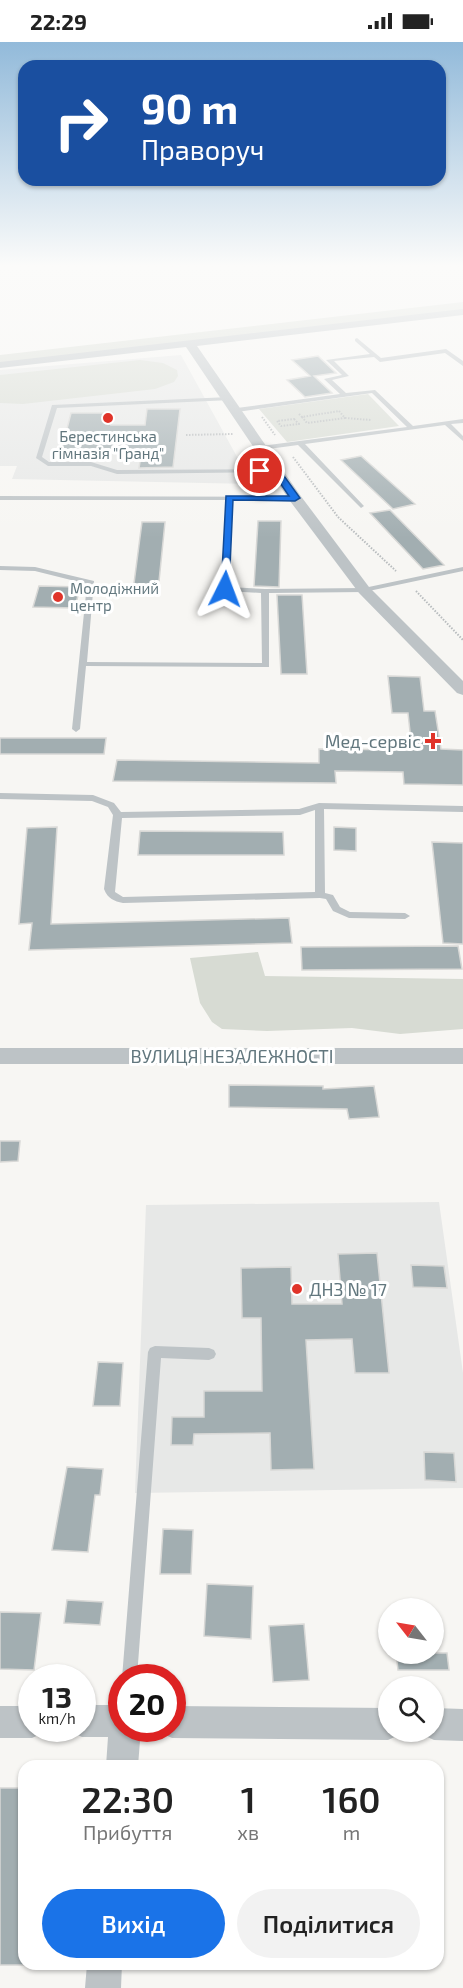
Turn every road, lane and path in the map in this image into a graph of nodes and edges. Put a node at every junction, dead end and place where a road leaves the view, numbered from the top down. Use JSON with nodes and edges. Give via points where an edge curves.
{"nodes":[{"id":1,"x":74,"y":357,"type":"edge"},
{"id":2,"x":199,"y":357,"type":"edge"},
{"id":3,"x":358,"y":357,"type":"edge"},
{"id":4,"x":377,"y":357,"type":"edge"},
{"id":5,"x":403,"y":357,"type":"edge"},
{"id":6,"x":0,"y":365,"type":"edge"},
{"id":7,"x":345,"y":395,"type":"junction"},
{"id":8,"x":233,"y":404,"type":"junction"},
{"id":9,"x":254,"y":407,"type":"junction"},
{"id":10,"x":304,"y":420,"type":"junction"},
{"id":11,"x":463,"y":421,"type":"edge"},
{"id":12,"x":446,"y":423,"type":"junction"},
{"id":13,"x":268,"y":425,"type":"junction"},
{"id":14,"x":412,"y":428,"type":"junction"},
{"id":15,"x":233,"y":434,"type":"dead end"},
{"id":16,"x":186,"y":435,"type":"dead end"},
{"id":17,"x":463,"y":438,"type":"edge"},
{"id":18,"x":300,"y":442,"type":"junction"},
{"id":19,"x":284,"y":445,"type":"junction"},
{"id":20,"x":261,"y":448,"type":"junction"},
{"id":21,"x":276,"y":471,"type":"junction"},
{"id":22,"x":0,"y":498,"type":"edge"},
{"id":23,"x":229,"y":498,"type":"junction"},
{"id":24,"x":295,"y":498,"type":"junction"},
{"id":25,"x":361,"y":506,"type":"dead end"},
{"id":26,"x":0,"y":568,"type":"edge"},
{"id":27,"x":463,"y":569,"type":"edge"},
{"id":28,"x":407,"y":581,"type":"junction"},
{"id":29,"x":364,"y":590,"type":"junction"},
{"id":30,"x":264,"y":591,"type":"junction"},
{"id":31,"x":463,"y":640,"type":"edge"},
{"id":32,"x":83,"y":664,"type":"junction"},
{"id":33,"x":463,"y":690,"type":"edge"},
{"id":34,"x":76,"y":729,"type":"dead end"},
{"id":35,"x":0,"y":796,"type":"edge"},
{"id":36,"x":319,"y":806,"type":"junction"},
{"id":37,"x":463,"y":809,"type":"edge"},
{"id":38,"x":118,"y":815,"type":"junction"},
{"id":39,"x":320,"y":895,"type":"junction"},
{"id":40,"x":405,"y":916,"type":"dead end"},
{"id":41,"x":0,"y":1056,"type":"edge"},
{"id":42,"x":463,"y":1056,"type":"edge"},
{"id":43,"x":210,"y":1354,"type":"dead end"},
{"id":44,"x":130,"y":1664,"type":"edge"},
{"id":45,"x":0,"y":1722,"type":"edge"},
{"id":46,"x":18,"y":1722,"type":"edge"},
{"id":47,"x":186,"y":1722,"type":"edge"},
{"id":48,"x":378,"y":1724,"type":"edge"},
{"id":49,"x":444,"y":1724,"type":"edge"},
{"id":50,"x":463,"y":1725,"type":"edge"},
{"id":51,"x":124,"y":1742,"type":"edge"},
{"id":52,"x":122,"y":1760,"type":"edge"},
{"id":53,"x":104,"y":1970,"type":"edge"},
{"id":54,"x":103,"y":1988,"type":"edge"}],
"edges":[{"from":1,"to":6,"type":"street"},
{"from":2,"to":8,"type":"street"},
{"from":3,"to":7,"type":"lane","via":[[329,360],[346,376],[327,379]]},
{"from":4,"to":5,"type":"lane","via":[[380,360]]},
{"from":7,"to":9,"type":"lane"},
{"from":7,"to":14,"type":"lane","via":[[373,391]]},
{"from":8,"to":9,"type":"lane"},
{"from":8,"to":20,"type":"street"},
{"from":8,"to":21,"type":"lane","via":[[54,406],[39,458],[48,464],[94,465],[117,472]]},
{"from":9,"to":13,"type":"path"},
{"from":10,"to":10,"type":"path","via":[[301,417],[339,411],[345,418],[307,423]]},
{"from":10,"to":13,"type":"path","via":[[296,421],[299,424]]},
{"from":11,"to":12,"type":"lane"},
{"from":12,"to":14,"type":"lane"},
{"from":12,"to":17,"type":"lane"},
{"from":13,"to":19,"type":"path"},
{"from":14,"to":18,"type":"lane"},
{"from":15,"to":16,"type":"path"},
{"from":18,"to":19,"type":"lane"},
{"from":18,"to":25,"type":"lane"},
{"from":19,"to":20,"type":"lane"},
{"from":19,"to":28,"type":"path","via":[[338,517]]},
{"from":20,"to":21,"type":"street"},
{"from":21,"to":24,"type":"street"},
{"from":22,"to":23,"type":"lane"},
{"from":23,"to":24,"type":"lane"},
{"from":23,"to":30,"type":"lane","via":[[225,589]]},
{"from":24,"to":29,"type":"street"},
{"from":26,"to":32,"type":"lane","via":[[35,569],[92,583]]},
{"from":27,"to":28,"type":"lane"},
{"from":28,"to":29,"type":"lane"},
{"from":28,"to":31,"type":"path"},
{"from":29,"to":30,"type":"lane"},
{"from":29,"to":33,"type":"street"},
{"from":30,"to":32,"type":"lane","via":[[266,665]]},
{"from":32,"to":34,"type":"lane"},
{"from":35,"to":38,"type":"lane","via":[[93,798],[111,805]]},
{"from":36,"to":37,"type":"lane"},
{"from":36,"to":38,"type":"lane","via":[[300,813]]},
{"from":36,"to":39,"type":"lane"},
{"from":38,"to":39,"type":"lane","via":[[109,889],[114,898]]},
{"from":39,"to":40,"type":"lane","via":[[330,897],[336,909],[350,915]]},
{"from":41,"to":42,"type":"street","name":"ВУЛИЦЯ НЕЗАЛЕЖНОСТІ"},
{"from":43,"to":44,"type":"lane","via":[[154,1352]]},
{"from":45,"to":46,"type":"street"},
{"from":47,"to":48,"type":"street"},
{"from":49,"to":50,"type":"street"},
{"from":51,"to":52,"type":"street"},
{"from":53,"to":54,"type":"street"}]}
